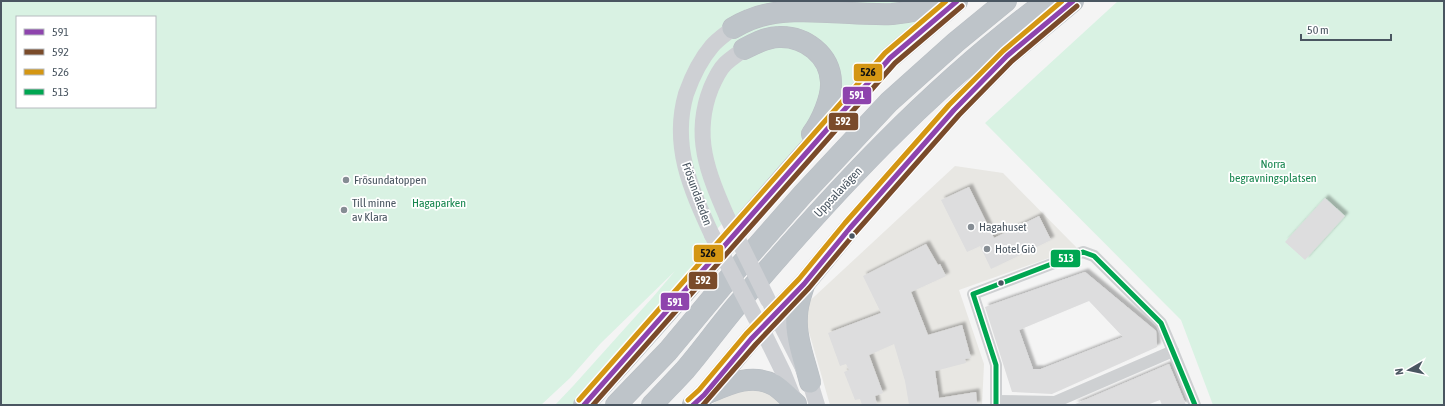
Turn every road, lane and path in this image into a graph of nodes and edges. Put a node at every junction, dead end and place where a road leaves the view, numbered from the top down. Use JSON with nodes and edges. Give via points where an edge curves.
{"nodes":[{"id":1,"x":951,"y":1,"type":"edge"},
{"id":2,"x":957,"y":1,"type":"edge"},
{"id":3,"x":1006,"y":1,"type":"edge"},
{"id":4,"x":1046,"y":1,"type":"edge"},
{"id":5,"x":1073,"y":1,"type":"edge"},
{"id":6,"x":733,"y":28,"type":"joint"},
{"id":7,"x":744,"y":49,"type":"joint"},
{"id":8,"x":786,"y":175,"type":"junction"},
{"id":9,"x":804,"y":284,"type":"junction"},
{"id":10,"x":765,"y":316,"type":"junction"},
{"id":11,"x":1174,"y":351,"type":"junction"},
{"id":12,"x":810,"y":382,"type":"junction"},
{"id":13,"x":698,"y":400,"type":"edge"},
{"id":14,"x":996,"y":403,"type":"edge"},
{"id":15,"x":796,"y":404,"type":"edge"},
{"id":16,"x":584,"y":405,"type":"edge"},
{"id":17,"x":616,"y":405,"type":"edge"},
{"id":18,"x":652,"y":405,"type":"edge"},
{"id":19,"x":817,"y":405,"type":"edge"},
{"id":20,"x":1195,"y":405,"type":"edge"}],
"edges":[{"from":1,"to":6,"type":"highway","via":[[917,11],[891,14],[790,12],[750,19]]},
{"from":2,"to":8,"type":"highway","via":[[890,58]]},
{"from":3,"to":17,"type":"highway","name":"Uppsalavägen","via":[[956,42],[884,108],[802,194],[668,351]]},
{"from":4,"to":18,"type":"highway","name":"Uppsalavägen","via":[[972,61],[906,120],[820,211]]},
{"from":5,"to":9,"type":"highway","via":[[1007,56],[954,110]]},
{"from":6,"to":10,"type":"main road","name":"Frösundaleden","bridge":true,"via":[[712,45],[690,82],[680,128],[682,150],[688,178],[712,235]]},
{"from":7,"to":8,"type":"highway","via":[[778,37],[794,38],[820,53],[828,66],[830,97],[815,130]]},
{"from":7,"to":10,"type":"main road","name":"Frösundaleden","bridge":true,"via":[[724,65],[707,98],[703,123],[704,149],[710,178]]},
{"from":8,"to":16,"type":"highway"},
{"from":9,"to":10,"type":"highway"},
{"from":9,"to":12,"type":"highway","via":[[796,317]]},
{"from":10,"to":12,"type":"main road","name":"Frösundaleden"},
{"from":10,"to":13,"type":"highway"},
{"from":10,"to":15,"type":"main road","name":"Frösundaleden"},
{"from":11,"to":14,"type":"street","via":[[1055,402]]},
{"from":11,"to":14,"type":"street","via":[[1161,323],[1094,256],[1083,252],[973,294],[996,365]]},
{"from":11,"to":20,"type":"street"},
{"from":12,"to":19,"type":"main road","name":"Frösundaleden"},
{"from":13,"to":15,"type":"highway","via":[[727,384],[752,379],[775,386]]}]}
